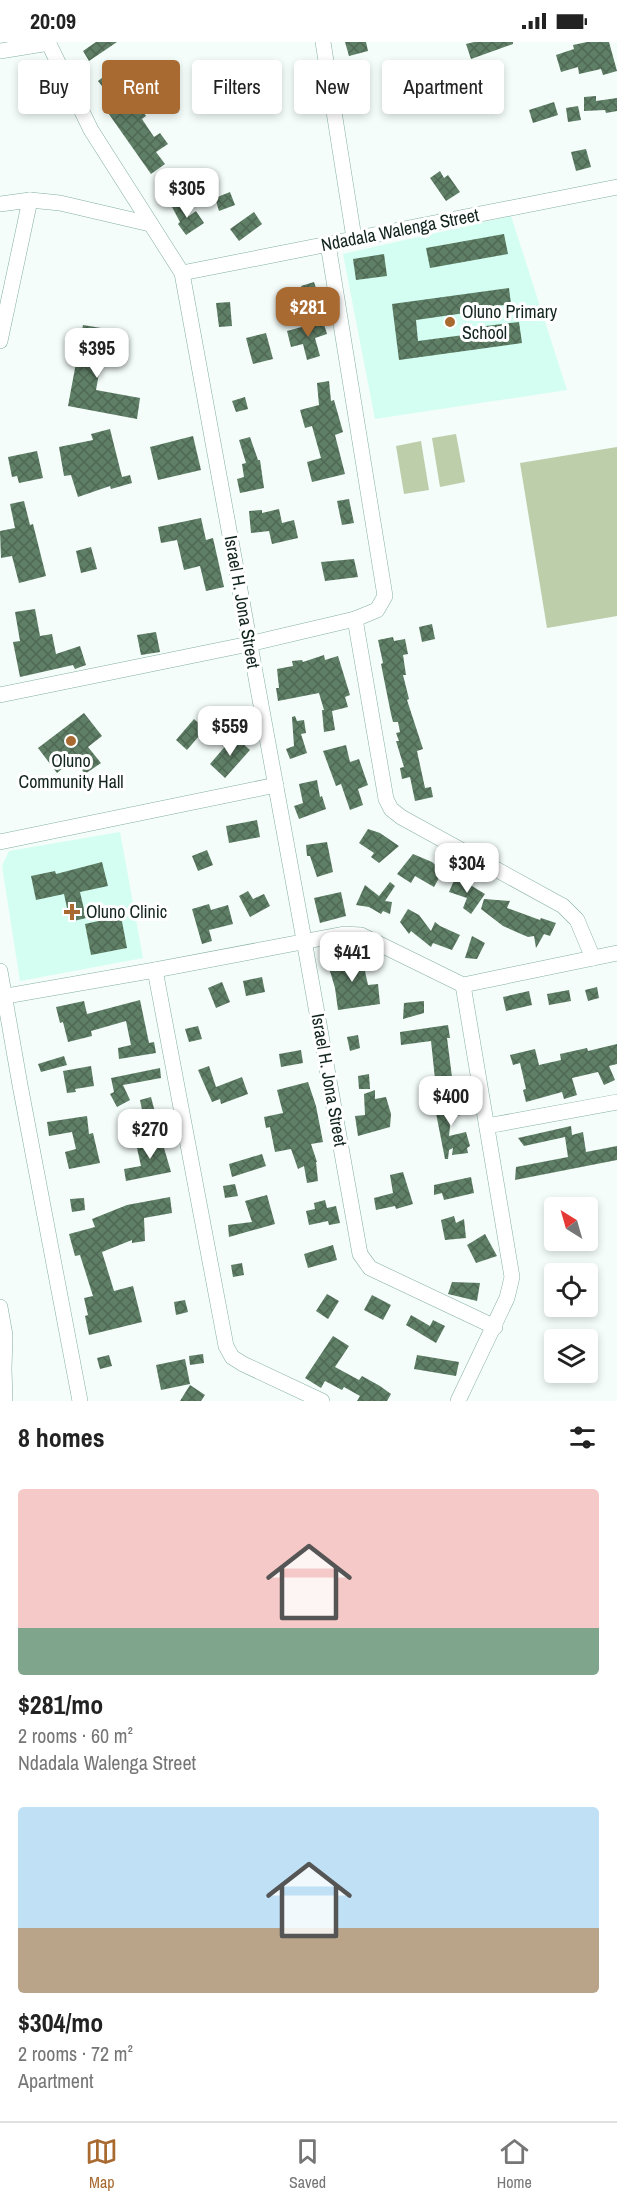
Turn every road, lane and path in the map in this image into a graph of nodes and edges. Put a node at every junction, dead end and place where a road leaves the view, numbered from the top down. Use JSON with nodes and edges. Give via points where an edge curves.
{"nodes":[{"id":1,"x":48,"y":42,"type":"edge"},
{"id":2,"x":323,"y":42,"type":"edge"},
{"id":3,"x":0,"y":51,"type":"edge"},
{"id":4,"x":617,"y":187,"type":"edge"},
{"id":5,"x":30,"y":200,"type":"junction"},
{"id":6,"x":0,"y":204,"type":"edge"},
{"id":7,"x":150,"y":224,"type":"junction"},
{"id":8,"x":354,"y":238,"type":"junction"},
{"id":9,"x":328,"y":244,"type":"junction"},
{"id":10,"x":182,"y":273,"type":"junction"},
{"id":11,"x":0,"y":341,"type":"edge"},
{"id":12,"x":355,"y":619,"type":"junction"},
{"id":13,"x":249,"y":644,"type":"junction"},
{"id":14,"x":0,"y":695,"type":"edge"},
{"id":15,"x":276,"y":785,"type":"junction"},
{"id":16,"x":0,"y":843,"type":"edge"},
{"id":17,"x":304,"y":940,"type":"junction"},
{"id":18,"x":617,"y":953,"type":"edge"},
{"id":19,"x":593,"y":958,"type":"junction"},
{"id":20,"x":0,"y":970,"type":"edge"},
{"id":21,"x":154,"y":970,"type":"junction"},
{"id":22,"x":463,"y":985,"type":"junction"},
{"id":23,"x":2,"y":997,"type":"edge"},
{"id":24,"x":617,"y":1102,"type":"edge"},
{"id":25,"x":487,"y":1126,"type":"junction"},
{"id":26,"x":0,"y":1307,"type":"edge"},
{"id":27,"x":495,"y":1327,"type":"junction"},
{"id":28,"x":2,"y":1370,"type":"edge"},
{"id":29,"x":5,"y":1401,"type":"edge"},
{"id":30,"x":80,"y":1401,"type":"edge"},
{"id":31,"x":322,"y":1401,"type":"edge"},
{"id":32,"x":458,"y":1401,"type":"edge"}],
"edges":[{"from":1,"to":3,"type":"street"},
{"from":1,"to":7,"type":"street","name":"Israel H. Jona Street","via":[[91,130]]},
{"from":2,"to":8,"type":"street"},
{"from":4,"to":8,"type":"street","name":"Ndadala Walenga Street"},
{"from":5,"to":6,"type":"street"},
{"from":5,"to":7,"type":"street","via":[[60,202]]},
{"from":5,"to":11,"type":"street"},
{"from":7,"to":10,"type":"street","name":"Israel H. Jona Street"},
{"from":8,"to":9,"type":"street","name":"Ndadala Walenga Street"},
{"from":9,"to":10,"type":"street","name":"Ndadala Walenga Street"},
{"from":9,"to":12,"type":"street","via":[[385,596],[377,610]]},
{"from":10,"to":13,"type":"street","name":"Israel H. Jona Street"},
{"from":12,"to":13,"type":"street"},
{"from":12,"to":19,"type":"street","via":[[386,799],[391,809],[563,906],[577,920]]},
{"from":13,"to":14,"type":"street"},
{"from":13,"to":15,"type":"street","name":"Israel H. Jona Street"},
{"from":15,"to":16,"type":"street"},
{"from":15,"to":17,"type":"street","name":"Israel H. Jona Street"},
{"from":17,"to":21,"type":"street"},
{"from":17,"to":22,"type":"street","via":[[361,935]]},
{"from":17,"to":27,"type":"street","name":"Israel H. Jona Street","via":[[360,1254],[370,1268]]},
{"from":18,"to":19,"type":"street"},
{"from":19,"to":22,"type":"street"},
{"from":20,"to":23,"type":"street"},
{"from":21,"to":23,"type":"street"},
{"from":21,"to":31,"type":"street","via":[[226,1346],[232,1357],[243,1364]]},
{"from":22,"to":25,"type":"street"},
{"from":23,"to":30,"type":"street"},
{"from":24,"to":25,"type":"street"},
{"from":25,"to":27,"type":"street","via":[[512,1277]]},
{"from":26,"to":28,"type":"street","via":[[5,1335]]},
{"from":27,"to":32,"type":"street"},
{"from":28,"to":29,"type":"street"}]}
